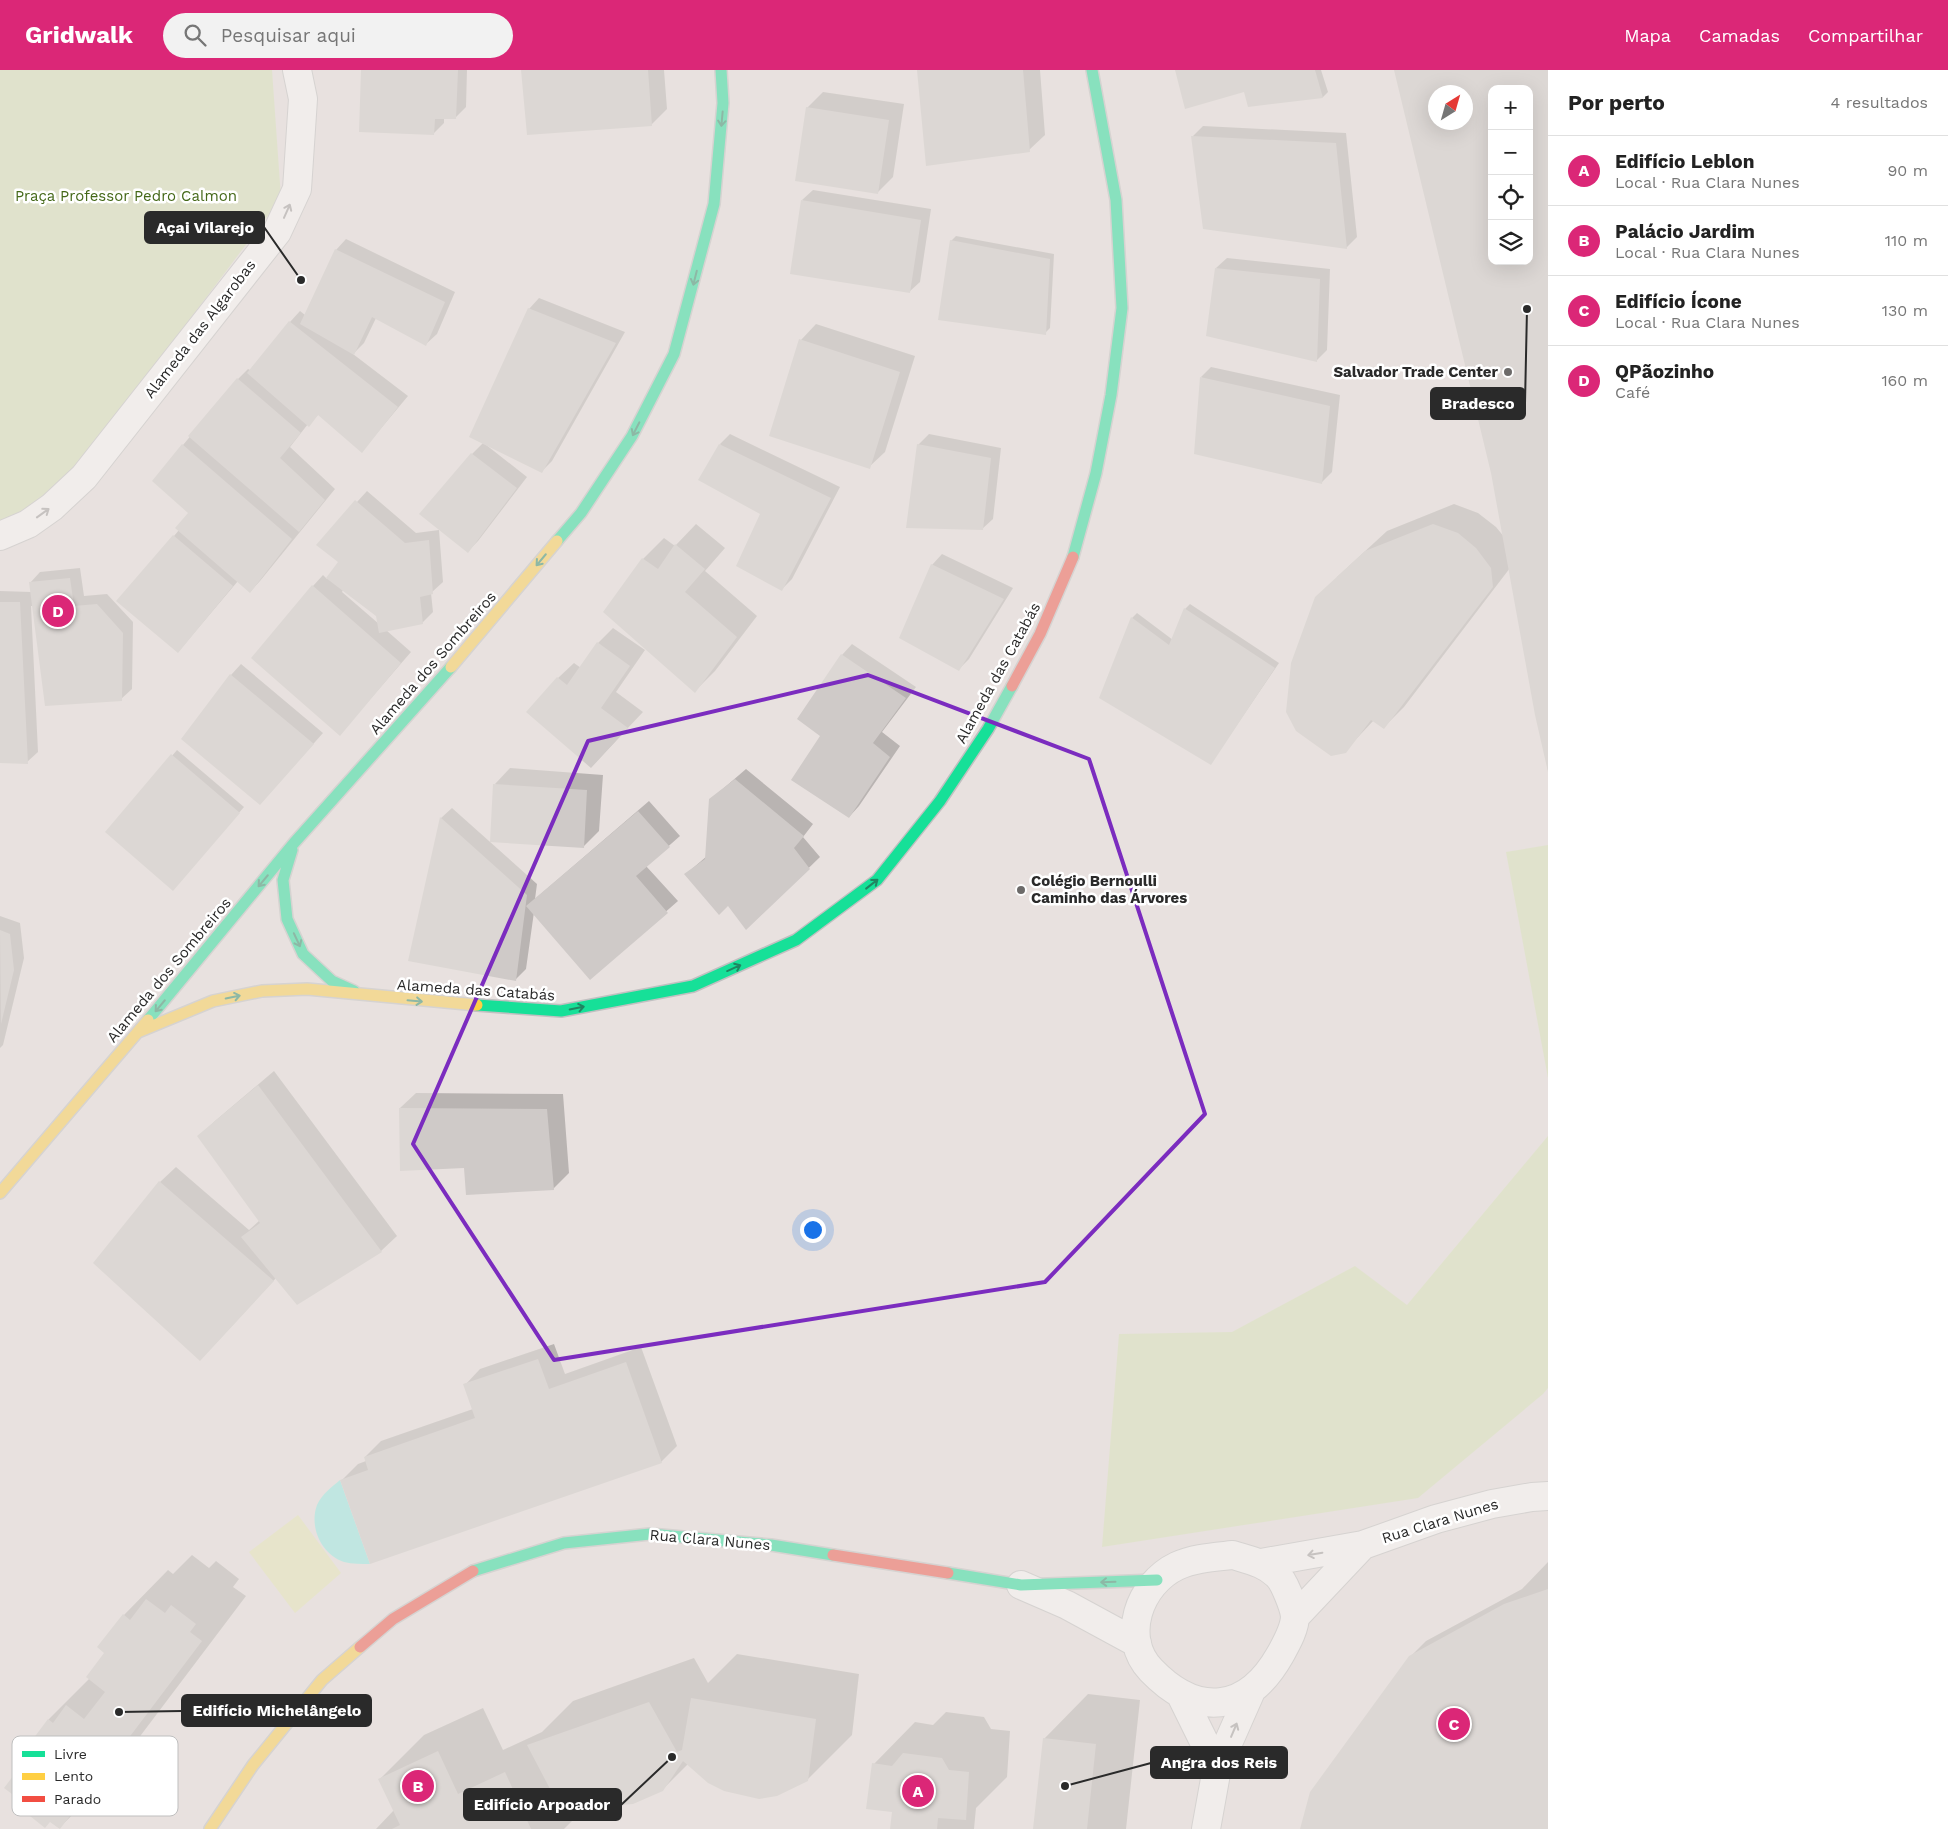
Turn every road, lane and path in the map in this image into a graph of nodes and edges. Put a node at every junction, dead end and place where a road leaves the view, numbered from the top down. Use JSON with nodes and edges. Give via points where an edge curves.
{"nodes":[{"id":1,"x":297,"y":70,"type":"edge"},
{"id":2,"x":722,"y":70,"type":"edge"},
{"id":3,"x":1092,"y":70,"type":"edge"},
{"id":4,"x":0,"y":536,"type":"edge"},
{"id":5,"x":294,"y":843,"type":"junction"},
{"id":6,"x":367,"y":997,"type":"junction"},
{"id":7,"x":138,"y":1032,"type":"junction"},
{"id":8,"x":1,"y":1188,"type":"edge"},
{"id":9,"x":1548,"y":1496,"type":"edge"},
{"id":10,"x":1363,"y":1545,"type":"junction"},
{"id":11,"x":1261,"y":1564,"type":"junction"},
{"id":12,"x":1157,"y":1580,"type":"junction"},
{"id":13,"x":1021,"y":1585,"type":"junction"},
{"id":14,"x":1295,"y":1617,"type":"junction"},
{"id":15,"x":1137,"y":1643,"type":"junction"},
{"id":16,"x":1251,"y":1691,"type":"junction"},
{"id":17,"x":1180,"y":1693,"type":"junction"},
{"id":18,"x":1217,"y":1768,"type":"junction"},
{"id":19,"x":210,"y":1829,"type":"edge"},
{"id":20,"x":1206,"y":1829,"type":"edge"}],
"edges":[{"from":4,"to":1,"type":"street","name":"Alameda das Algarobas","one_way":true,"via":[[28,524],[52,507],[84,476],[277,232],[297,188],[303,99]]},
{"from":2,"to":5,"type":"street","name":"Alameda dos Sombreiros","one_way":true,"via":[[723,103],[714,204],[674,354],[632,436],[581,513],[460,657]]},
{"from":6,"to":3,"type":"street","name":"Alameda das Catabás","one_way":true,"via":[[562,1011],[693,986],[796,940],[877,880],[940,801],[988,729],[1040,634],[1072,560],[1096,473],[1111,395],[1122,308],[1116,200]]},
{"from":5,"to":6,"type":"street","name":"Alameda das Catabás","one_way":true,"via":[[284,880],[287,919],[304,954],[332,981]]},
{"from":5,"to":7,"type":"street","name":"Alameda dos Sombreiros","one_way":true},
{"from":7,"to":6,"type":"street","name":"Alameda das Catabás","one_way":true,"via":[[213,1001],[262,991],[307,989]]},
{"from":7,"to":8,"type":"street","name":"Alameda dos Sombreiros"},
{"from":9,"to":10,"type":"street","name":"Rua Clara Nunes","via":[[1492,1504],[1436,1519]]},
{"from":10,"to":11,"type":"street","name":"Rua Clara Nunes","one_way":true},
{"from":10,"to":14,"type":"street","name":"Rua Clara Nunes"},
{"from":11,"to":12,"type":"street","via":[[1233,1555],[1204,1558],[1177,1566]]},
{"from":11,"to":14,"type":"street","via":[[1279,1576]]},
{"from":12,"to":13,"type":"street","name":"Rua Clara Nunes","one_way":true},
{"from":12,"to":15,"type":"street","via":[[1143,1599],[1135,1621]]},
{"from":13,"to":15,"type":"street","name":"Rua Clara Nunes","via":[[1067,1605]]},
{"from":13,"to":19,"type":"street","name":"Rua Clara Nunes","via":[[771,1545],[650,1534],[564,1543],[472,1571],[393,1619],[322,1680],[254,1765]]},
{"from":14,"to":16,"type":"street","via":[[1289,1638],[1272,1668]]},
{"from":15,"to":17,"type":"street","via":[[1144,1663]]},
{"from":16,"to":17,"type":"street","via":[[1230,1702],[1204,1702]]},
{"from":18,"to":16,"type":"street","one_way":true},
{"from":17,"to":18,"type":"street"},
{"from":18,"to":20,"type":"street"}]}
